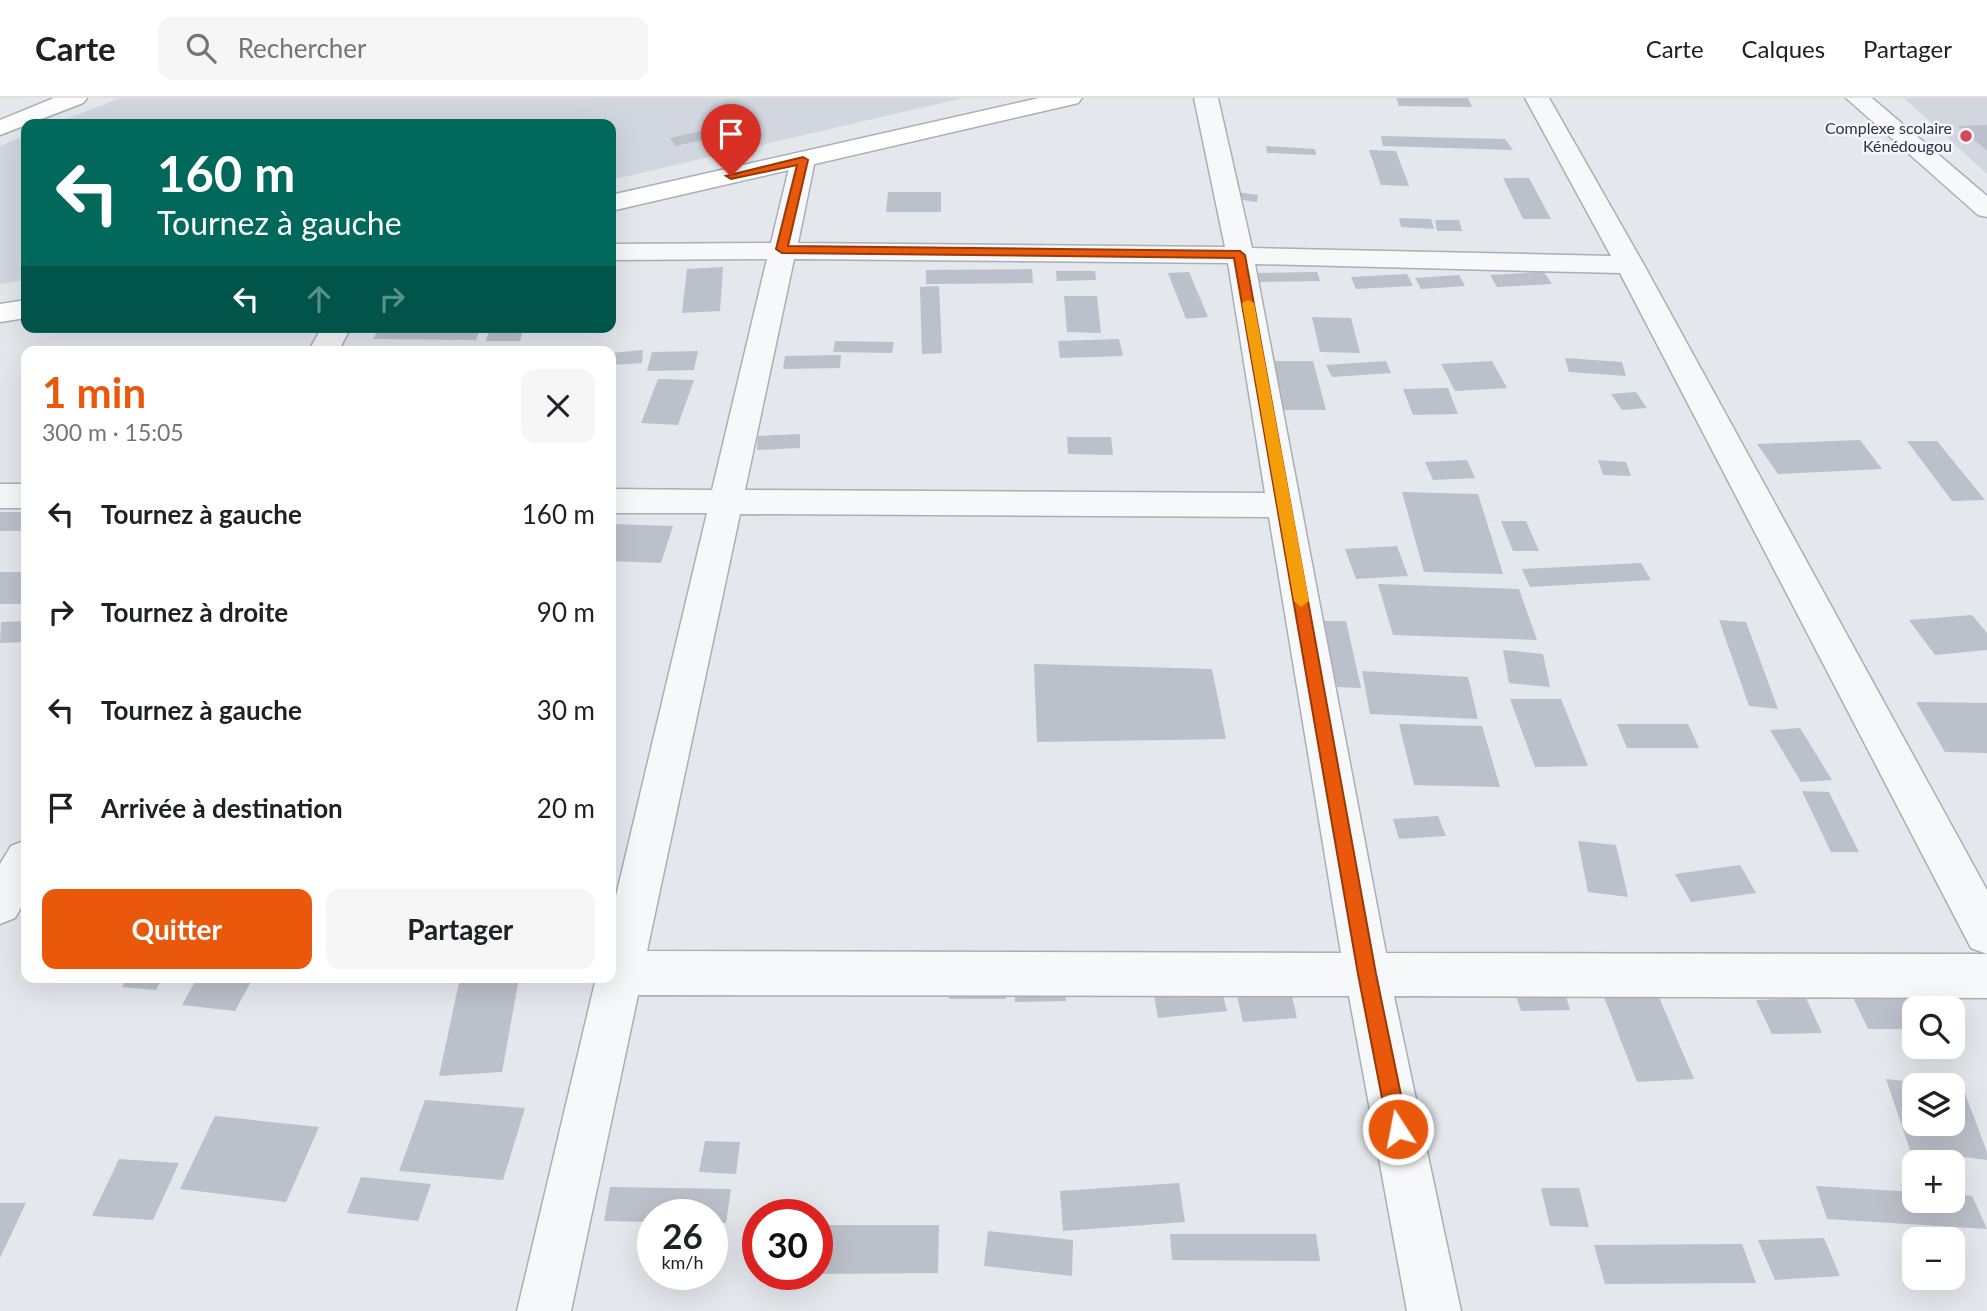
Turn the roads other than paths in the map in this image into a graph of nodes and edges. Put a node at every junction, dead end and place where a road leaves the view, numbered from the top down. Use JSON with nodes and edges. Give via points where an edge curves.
{"nodes":[{"id":1,"x":75,"y":98,"type":"edge"},
{"id":2,"x":1070,"y":98,"type":"edge"},
{"id":3,"x":1206,"y":98,"type":"edge"},
{"id":4,"x":1537,"y":98,"type":"edge"},
{"id":5,"x":1858,"y":98,"type":"edge"},
{"id":6,"x":22,"y":119,"type":"edge"},
{"id":7,"x":21,"y":120,"type":"edge"},
{"id":8,"x":0,"y":128,"type":"edge"},
{"id":9,"x":803,"y":160,"type":"junction"},
{"id":10,"x":616,"y":202,"type":"edge"},
{"id":11,"x":1987,"y":209,"type":"edge"},
{"id":12,"x":782,"y":249,"type":"junction"},
{"id":13,"x":616,"y":252,"type":"edge"},
{"id":14,"x":1240,"y":255,"type":"junction"},
{"id":15,"x":1630,"y":265,"type":"junction"},
{"id":16,"x":21,"y":310,"type":"edge"},
{"id":17,"x":0,"y":313,"type":"edge"},
{"id":18,"x":0,"y":496,"type":"edge"},
{"id":19,"x":21,"y":496,"type":"edge"},
{"id":20,"x":616,"y":501,"type":"edge"},
{"id":21,"x":724,"y":503,"type":"junction"},
{"id":22,"x":1284,"y":505,"type":"junction"},
{"id":23,"x":21,"y":868,"type":"edge"},
{"id":24,"x":0,"y":904,"type":"edge"},
{"id":25,"x":1987,"y":933,"type":"edge"},
{"id":26,"x":621,"y":973,"type":"junction"},
{"id":27,"x":1367,"y":974,"type":"junction"},
{"id":28,"x":1987,"y":976,"type":"edge"},
{"id":29,"x":544,"y":1311,"type":"edge"},
{"id":30,"x":1434,"y":1311,"type":"edge"}],
"edges":[{"from":1,"to":6,"type":"street"},
{"from":2,"to":9,"type":"street"},
{"from":3,"to":14,"type":"street"},
{"from":4,"to":15,"type":"street"},
{"from":5,"to":11,"type":"street"},
{"from":7,"to":8,"type":"street"},
{"from":9,"to":10,"type":"street"},
{"from":9,"to":12,"type":"street"},
{"from":12,"to":13,"type":"street"},
{"from":12,"to":14,"type":"street"},
{"from":12,"to":21,"type":"street"},
{"from":14,"to":15,"type":"street"},
{"from":14,"to":22,"type":"street"},
{"from":15,"to":25,"type":"street"},
{"from":16,"to":17,"type":"street"},
{"from":18,"to":19,"type":"street"},
{"from":20,"to":21,"type":"street"},
{"from":21,"to":22,"type":"street"},
{"from":21,"to":26,"type":"street"},
{"from":22,"to":27,"type":"street"},
{"from":23,"to":24,"type":"street"},
{"from":26,"to":27,"type":"street"},
{"from":26,"to":29,"type":"street"},
{"from":27,"to":28,"type":"street"},
{"from":27,"to":30,"type":"street"}]}
